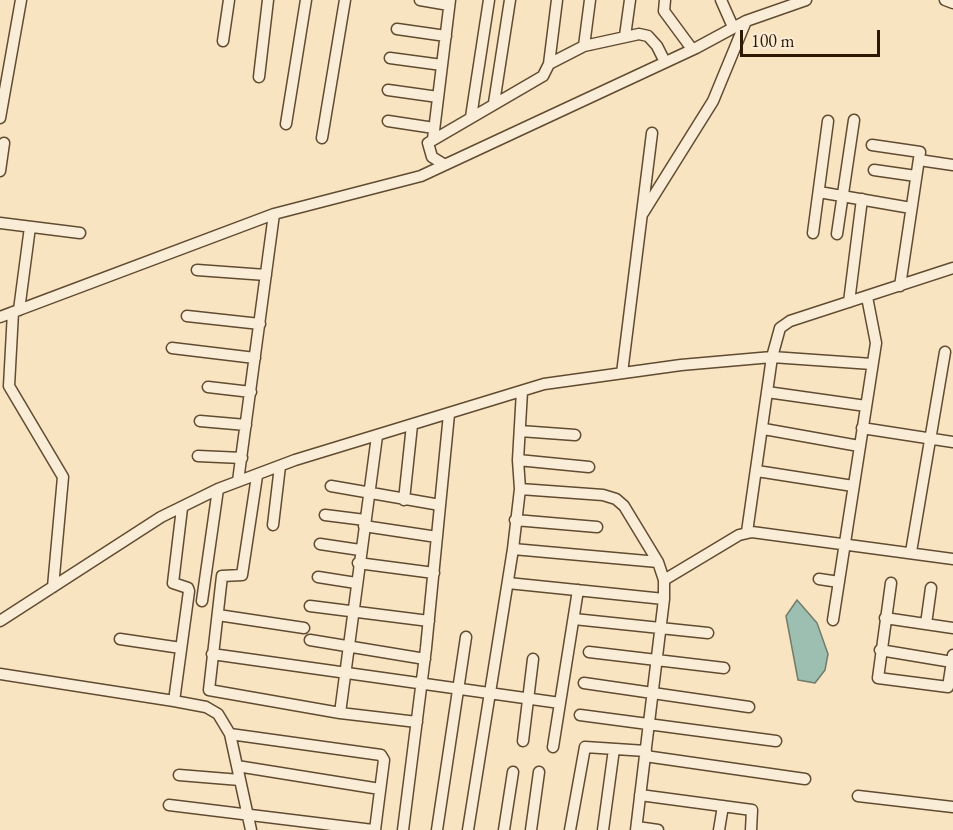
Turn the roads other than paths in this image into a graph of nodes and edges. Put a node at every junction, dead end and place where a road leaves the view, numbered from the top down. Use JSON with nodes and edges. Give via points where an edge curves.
{"nodes":[{"id":1,"x":21,"y":0,"type":"edge"},
{"id":2,"x":229,"y":0,"type":"edge"},
{"id":3,"x":268,"y":0,"type":"edge"},
{"id":4,"x":306,"y":0,"type":"edge"},
{"id":5,"x":345,"y":0,"type":"edge"},
{"id":6,"x":420,"y":0,"type":"edge"},
{"id":7,"x":489,"y":0,"type":"edge"},
{"id":8,"x":510,"y":0,"type":"edge"},
{"id":9,"x":557,"y":0,"type":"edge"},
{"id":10,"x":590,"y":0,"type":"edge"},
{"id":11,"x":630,"y":0,"type":"edge"},
{"id":12,"x":665,"y":0,"type":"edge"},
{"id":13,"x":721,"y":0,"type":"edge"},
{"id":14,"x":768,"y":0,"type":"edge"},
{"id":15,"x":804,"y":0,"type":"edge"},
{"id":16,"x":945,"y":0,"type":"edge"},
{"id":17,"x":450,"y":2,"type":"edge"},
{"id":18,"x":953,"y":3,"type":"edge"},
{"id":19,"x":768,"y":12,"type":"junction"},
{"id":20,"x":746,"y":21,"type":"junction"},
{"id":21,"x":734,"y":27,"type":"junction"},
{"id":22,"x":397,"y":29,"type":"dead end"},
{"id":23,"x":446,"y":36,"type":"junction"},
{"id":24,"x":626,"y":36,"type":"junction"},
{"id":25,"x":223,"y":41,"type":"dead end"},
{"id":26,"x":584,"y":46,"type":"junction"},
{"id":27,"x":692,"y":49,"type":"junction"},
{"id":28,"x":390,"y":58,"type":"dead end"},
{"id":29,"x":665,"y":62,"type":"junction"},
{"id":30,"x":5,"y":64,"type":"edge"},
{"id":31,"x":549,"y":64,"type":"junction"},
{"id":32,"x":442,"y":65,"type":"junction"},
{"id":33,"x":259,"y":77,"type":"dead end"},
{"id":34,"x":388,"y":90,"type":"dead end"},
{"id":35,"x":438,"y":96,"type":"junction"},
{"id":36,"x":494,"y":103,"type":"junction"},
{"id":37,"x":471,"y":117,"type":"junction"},
{"id":38,"x":0,"y":118,"type":"edge"},
{"id":39,"x":854,"y":120,"type":"dead end"},
{"id":40,"x":388,"y":121,"type":"dead end"},
{"id":41,"x":828,"y":121,"type":"dead end"},
{"id":42,"x":286,"y":124,"type":"dead end"},
{"id":43,"x":652,"y":133,"type":"dead end"},
{"id":44,"x":433,"y":134,"type":"junction"},
{"id":45,"x":322,"y":138,"type":"dead end"},
{"id":46,"x":4,"y":143,"type":"dead end"},
{"id":47,"x":872,"y":145,"type":"dead end"},
{"id":48,"x":919,"y":160,"type":"junction"},
{"id":49,"x":445,"y":165,"type":"junction"},
{"id":50,"x":953,"y":165,"type":"edge"},
{"id":51,"x":874,"y":170,"type":"dead end"},
{"id":52,"x":0,"y":171,"type":"edge"},
{"id":53,"x":916,"y":176,"type":"junction"},
{"id":54,"x":819,"y":192,"type":"junction"},
{"id":55,"x":844,"y":196,"type":"junction"},
{"id":56,"x":862,"y":199,"type":"junction"},
{"id":57,"x":911,"y":208,"type":"junction"},
{"id":58,"x":274,"y":214,"type":"junction"},
{"id":59,"x":642,"y":215,"type":"junction"},
{"id":60,"x":0,"y":223,"type":"edge"},
{"id":61,"x":30,"y":227,"type":"junction"},
{"id":62,"x":80,"y":233,"type":"dead end"},
{"id":63,"x":813,"y":233,"type":"dead end"},
{"id":64,"x":837,"y":234,"type":"dead end"},
{"id":65,"x":953,"y":268,"type":"edge"},
{"id":66,"x":197,"y":270,"type":"dead end"},
{"id":67,"x":266,"y":275,"type":"junction"},
{"id":68,"x":900,"y":286,"type":"junction"},
{"id":69,"x":867,"y":297,"type":"junction"},
{"id":70,"x":849,"y":302,"type":"junction"},
{"id":71,"x":16,"y":311,"type":"junction"},
{"id":72,"x":187,"y":316,"type":"dead end"},
{"id":73,"x":0,"y":317,"type":"edge"},
{"id":74,"x":260,"y":324,"type":"junction"},
{"id":75,"x":172,"y":348,"type":"dead end"},
{"id":76,"x":945,"y":352,"type":"dead end"},
{"id":77,"x":772,"y":357,"type":"junction"},
{"id":78,"x":255,"y":358,"type":"junction"},
{"id":79,"x":872,"y":364,"type":"junction"},
{"id":80,"x":622,"y":373,"type":"junction"},
{"id":81,"x":208,"y":387,"type":"dead end"},
{"id":82,"x":522,"y":391,"type":"junction"},
{"id":83,"x":250,"y":392,"type":"junction"},
{"id":84,"x":768,"y":392,"type":"junction"},
{"id":85,"x":866,"y":406,"type":"junction"},
{"id":86,"x":449,"y":414,"type":"junction"},
{"id":87,"x":200,"y":421,"type":"dead end"},
{"id":88,"x":246,"y":425,"type":"junction"},
{"id":89,"x":412,"y":425,"type":"junction"},
{"id":90,"x":862,"y":428,"type":"junction"},
{"id":91,"x":764,"y":429,"type":"junction"},
{"id":92,"x":520,"y":431,"type":"junction"},
{"id":93,"x":575,"y":435,"type":"dead end"},
{"id":94,"x":377,"y":436,"type":"junction"},
{"id":95,"x":931,"y":439,"type":"junction"},
{"id":96,"x":953,"y":442,"type":"edge"},
{"id":97,"x":859,"y":446,"type":"junction"},
{"id":98,"x":198,"y":456,"type":"dead end"},
{"id":99,"x":242,"y":458,"type":"junction"},
{"id":100,"x":518,"y":460,"type":"junction"},
{"id":101,"x":280,"y":466,"type":"junction"},
{"id":102,"x":589,"y":467,"type":"dead end"},
{"id":103,"x":757,"y":471,"type":"junction"},
{"id":104,"x":257,"y":476,"type":"junction"},
{"id":105,"x":238,"y":481,"type":"junction"},
{"id":106,"x":331,"y":486,"type":"dead end"},
{"id":107,"x":853,"y":486,"type":"junction"},
{"id":108,"x":218,"y":489,"type":"junction"},
{"id":109,"x":520,"y":489,"type":"junction"},
{"id":110,"x":368,"y":492,"type":"junction"},
{"id":111,"x":404,"y":500,"type":"junction"},
{"id":112,"x":440,"y":505,"type":"junction"},
{"id":113,"x":182,"y":508,"type":"junction"},
{"id":114,"x":325,"y":515,"type":"dead end"},
{"id":115,"x":515,"y":520,"type":"junction"},
{"id":116,"x":364,"y":523,"type":"junction"},
{"id":117,"x":273,"y":525,"type":"dead end"},
{"id":118,"x":597,"y":527,"type":"dead end"},
{"id":119,"x":747,"y":532,"type":"junction"},
{"id":120,"x":437,"y":537,"type":"junction"},
{"id":121,"x":845,"y":543,"type":"junction"},
{"id":122,"x":320,"y":544,"type":"dead end"},
{"id":123,"x":513,"y":549,"type":"junction"},
{"id":124,"x":360,"y":550,"type":"junction"},
{"id":125,"x":911,"y":552,"type":"junction"},
{"id":126,"x":953,"y":559,"type":"edge"},
{"id":127,"x":658,"y":562,"type":"junction"},
{"id":128,"x":358,"y":563,"type":"junction"},
{"id":129,"x":434,"y":573,"type":"junction"},
{"id":130,"x":318,"y":577,"type":"dead end"},
{"id":131,"x":819,"y":579,"type":"dead end"},
{"id":132,"x":664,"y":580,"type":"junction"},
{"id":133,"x":839,"y":582,"type":"junction"},
{"id":134,"x":356,"y":583,"type":"junction"},
{"id":135,"x":508,"y":583,"type":"junction"},
{"id":136,"x":891,"y":583,"type":"dead end"},
{"id":137,"x":53,"y":587,"type":"junction"},
{"id":138,"x":931,"y":588,"type":"dead end"},
{"id":139,"x":578,"y":590,"type":"junction"},
{"id":140,"x":664,"y":599,"type":"junction"},
{"id":141,"x":202,"y":601,"type":"dead end"},
{"id":142,"x":310,"y":606,"type":"dead end"},
{"id":143,"x":354,"y":611,"type":"junction"},
{"id":144,"x":218,"y":615,"type":"junction"},
{"id":145,"x":885,"y":618,"type":"junction"},
{"id":146,"x":574,"y":620,"type":"junction"},
{"id":147,"x":833,"y":620,"type":"dead end"},
{"id":148,"x":0,"y":621,"type":"edge"},
{"id":149,"x":429,"y":621,"type":"junction"},
{"id":150,"x":926,"y":624,"type":"junction"},
{"id":151,"x":304,"y":628,"type":"dead end"},
{"id":152,"x":660,"y":628,"type":"junction"},
{"id":153,"x":953,"y":628,"type":"edge"},
{"id":154,"x":708,"y":633,"type":"dead end"},
{"id":155,"x":466,"y":637,"type":"dead end"},
{"id":156,"x":120,"y":639,"type":"dead end"},
{"id":157,"x":310,"y":640,"type":"dead end"},
{"id":158,"x":348,"y":646,"type":"junction"},
{"id":159,"x":181,"y":648,"type":"junction"},
{"id":160,"x":880,"y":650,"type":"junction"},
{"id":161,"x":589,"y":652,"type":"dead end"},
{"id":162,"x":212,"y":654,"type":"junction"},
{"id":163,"x":952,"y":658,"type":"edge"},
{"id":164,"x":425,"y":659,"type":"junction"},
{"id":165,"x":533,"y":659,"type":"dead end"},
{"id":166,"x":657,"y":660,"type":"junction"},
{"id":167,"x":724,"y":668,"type":"dead end"},
{"id":168,"x":0,"y":674,"type":"edge"},
{"id":169,"x":345,"y":674,"type":"junction"},
{"id":170,"x":584,"y":683,"type":"dead end"},
{"id":171,"x":422,"y":684,"type":"junction"},
{"id":172,"x":459,"y":689,"type":"junction"},
{"id":173,"x":209,"y":690,"type":"junction"},
{"id":174,"x":490,"y":692,"type":"junction"},
{"id":175,"x":653,"y":693,"type":"junction"},
{"id":176,"x":529,"y":698,"type":"junction"},
{"id":177,"x":174,"y":700,"type":"junction"},
{"id":178,"x":561,"y":703,"type":"junction"},
{"id":179,"x":206,"y":707,"type":"junction"},
{"id":180,"x":749,"y":707,"type":"dead end"},
{"id":181,"x":340,"y":713,"type":"junction"},
{"id":182,"x":580,"y":715,"type":"dead end"},
{"id":183,"x":417,"y":722,"type":"junction"},
{"id":184,"x":649,"y":724,"type":"junction"},
{"id":185,"x":230,"y":735,"type":"junction"},
{"id":186,"x":523,"y":741,"type":"dead end"},
{"id":187,"x":776,"y":741,"type":"dead end"},
{"id":188,"x":553,"y":747,"type":"dead end"},
{"id":189,"x":614,"y":749,"type":"junction"},
{"id":190,"x":645,"y":754,"type":"junction"},
{"id":191,"x":237,"y":766,"type":"junction"},
{"id":192,"x":513,"y":772,"type":"dead end"},
{"id":193,"x":539,"y":772,"type":"dead end"},
{"id":194,"x":179,"y":775,"type":"dead end"},
{"id":195,"x":805,"y":779,"type":"dead end"},
{"id":196,"x":240,"y":780,"type":"junction"},
{"id":197,"x":380,"y":789,"type":"junction"},
{"id":198,"x":640,"y":795,"type":"junction"},
{"id":199,"x":858,"y":796,"type":"dead end"},
{"id":200,"x":169,"y":804,"type":"dead end"},
{"id":201,"x":723,"y":806,"type":"junction"},
{"id":202,"x":953,"y":807,"type":"edge"},
{"id":203,"x":247,"y":812,"type":"junction"},
{"id":204,"x":636,"y":828,"type":"edge"},
{"id":205,"x":251,"y":830,"type":"edge"},
{"id":206,"x":374,"y":830,"type":"edge"},
{"id":207,"x":403,"y":830,"type":"edge"},
{"id":208,"x":437,"y":830,"type":"edge"},
{"id":209,"x":468,"y":830,"type":"edge"},
{"id":210,"x":504,"y":830,"type":"edge"},
{"id":211,"x":531,"y":830,"type":"edge"},
{"id":212,"x":570,"y":830,"type":"edge"},
{"id":213,"x":603,"y":830,"type":"edge"},
{"id":214,"x":658,"y":830,"type":"edge"},
{"id":215,"x":719,"y":830,"type":"edge"},
{"id":216,"x":751,"y":830,"type":"edge"}],
"edges":[{"from":1,"to":30,"type":"street"},
{"from":2,"to":25,"type":"street"},
{"from":3,"to":33,"type":"street"},
{"from":4,"to":42,"type":"street"},
{"from":5,"to":45,"type":"street"},
{"from":6,"to":17,"type":"street"},
{"from":7,"to":37,"type":"street"},
{"from":8,"to":36,"type":"street"},
{"from":9,"to":31,"type":"street"},
{"from":10,"to":26,"type":"street"},
{"from":11,"to":24,"type":"street"},
{"from":12,"to":27,"type":"street","via":[[664,11]]},
{"from":13,"to":21,"type":"street"},
{"from":14,"to":19,"type":"street"},
{"from":15,"to":19,"type":"street"},
{"from":16,"to":18,"type":"street"},
{"from":17,"to":23,"type":"street"},
{"from":19,"to":20,"type":"street"},
{"from":20,"to":21,"type":"street"},
{"from":20,"to":59,"type":"street","via":[[712,101]]},
{"from":21,"to":27,"type":"street"},
{"from":22,"to":23,"type":"street"},
{"from":23,"to":32,"type":"street"},
{"from":24,"to":26,"type":"street"},
{"from":24,"to":29,"type":"street","via":[[648,36]]},
{"from":26,"to":31,"type":"street"},
{"from":27,"to":29,"type":"street"},
{"from":28,"to":32,"type":"street"},
{"from":29,"to":49,"type":"street"},
{"from":30,"to":38,"type":"street"},
{"from":31,"to":36,"type":"street","via":[[543,76]]},
{"from":32,"to":35,"type":"street"},
{"from":34,"to":35,"type":"street"},
{"from":35,"to":44,"type":"street"},
{"from":36,"to":37,"type":"street"},
{"from":37,"to":44,"type":"street"},
{"from":39,"to":55,"type":"street"},
{"from":40,"to":44,"type":"street"},
{"from":41,"to":54,"type":"street"},
{"from":43,"to":59,"type":"street"},
{"from":44,"to":49,"type":"street","via":[[427,147],[432,157]]},
{"from":46,"to":52,"type":"street"},
{"from":47,"to":48,"type":"street","via":[[920,152]]},
{"from":48,"to":50,"type":"street"},
{"from":48,"to":53,"type":"street"},
{"from":49,"to":58,"type":"street","via":[[421,176]]},
{"from":51,"to":53,"type":"street"},
{"from":53,"to":57,"type":"street"},
{"from":54,"to":55,"type":"street"},
{"from":54,"to":63,"type":"street"},
{"from":55,"to":56,"type":"street"},
{"from":55,"to":64,"type":"street"},
{"from":56,"to":57,"type":"street"},
{"from":56,"to":70,"type":"street"},
{"from":57,"to":68,"type":"street"},
{"from":58,"to":67,"type":"street"},
{"from":58,"to":71,"type":"street"},
{"from":59,"to":80,"type":"street"},
{"from":60,"to":61,"type":"street"},
{"from":61,"to":62,"type":"street"},
{"from":61,"to":71,"type":"street"},
{"from":65,"to":68,"type":"street"},
{"from":66,"to":67,"type":"street"},
{"from":67,"to":74,"type":"street"},
{"from":68,"to":69,"type":"street"},
{"from":69,"to":70,"type":"street"},
{"from":69,"to":79,"type":"street","via":[[876,343]]},
{"from":70,"to":77,"type":"street","via":[[785,324],[777,334]]},
{"from":71,"to":73,"type":"street"},
{"from":71,"to":137,"type":"street","via":[[9,386],[63,477]]},
{"from":72,"to":74,"type":"street"},
{"from":74,"to":78,"type":"street"},
{"from":75,"to":78,"type":"street"},
{"from":76,"to":95,"type":"street"},
{"from":77,"to":79,"type":"street"},
{"from":77,"to":80,"type":"street"},
{"from":77,"to":84,"type":"street"},
{"from":78,"to":83,"type":"street"},
{"from":79,"to":85,"type":"street"},
{"from":80,"to":82,"type":"street"},
{"from":81,"to":83,"type":"street"},
{"from":82,"to":86,"type":"street"},
{"from":82,"to":92,"type":"street"},
{"from":83,"to":88,"type":"street"},
{"from":84,"to":85,"type":"street"},
{"from":84,"to":91,"type":"street"},
{"from":85,"to":90,"type":"street"},
{"from":86,"to":89,"type":"street"},
{"from":86,"to":112,"type":"street"},
{"from":87,"to":88,"type":"street"},
{"from":88,"to":99,"type":"street"},
{"from":89,"to":94,"type":"street"},
{"from":89,"to":111,"type":"street"},
{"from":90,"to":95,"type":"street"},
{"from":90,"to":97,"type":"street"},
{"from":91,"to":97,"type":"street"},
{"from":91,"to":103,"type":"street"},
{"from":92,"to":93,"type":"street"},
{"from":92,"to":100,"type":"street"},
{"from":94,"to":101,"type":"street"},
{"from":94,"to":110,"type":"street"},
{"from":95,"to":96,"type":"street"},
{"from":95,"to":125,"type":"street"},
{"from":97,"to":107,"type":"street"},
{"from":98,"to":99,"type":"street"},
{"from":99,"to":105,"type":"street"},
{"from":100,"to":102,"type":"street"},
{"from":100,"to":109,"type":"street"},
{"from":101,"to":104,"type":"street"},
{"from":101,"to":117,"type":"street"},
{"from":103,"to":107,"type":"street"},
{"from":103,"to":119,"type":"street"},
{"from":104,"to":105,"type":"street"},
{"from":104,"to":144,"type":"street","via":[[242,575],[222,576]]},
{"from":105,"to":108,"type":"street"},
{"from":106,"to":110,"type":"street"},
{"from":107,"to":121,"type":"street"},
{"from":108,"to":113,"type":"street"},
{"from":108,"to":141,"type":"street"},
{"from":109,"to":115,"type":"street"},
{"from":109,"to":127,"type":"street","via":[[616,499]]},
{"from":110,"to":111,"type":"street"},
{"from":110,"to":116,"type":"street"},
{"from":111,"to":112,"type":"street"},
{"from":112,"to":120,"type":"street"},
{"from":113,"to":137,"type":"street","via":[[161,517]]},
{"from":113,"to":159,"type":"street","via":[[173,580],[189,591]]},
{"from":114,"to":116,"type":"street"},
{"from":115,"to":118,"type":"street"},
{"from":115,"to":123,"type":"street"},
{"from":116,"to":120,"type":"street"},
{"from":116,"to":124,"type":"street"},
{"from":119,"to":121,"type":"street"},
{"from":119,"to":132,"type":"street"},
{"from":120,"to":129,"type":"street"},
{"from":121,"to":125,"type":"street"},
{"from":121,"to":133,"type":"street"},
{"from":122,"to":124,"type":"street"},
{"from":123,"to":127,"type":"street"},
{"from":123,"to":135,"type":"street"},
{"from":124,"to":128,"type":"street"},
{"from":125,"to":126,"type":"street"},
{"from":127,"to":132,"type":"street"},
{"from":128,"to":129,"type":"street"},
{"from":128,"to":134,"type":"street"},
{"from":129,"to":149,"type":"street"},
{"from":130,"to":134,"type":"street"},
{"from":131,"to":133,"type":"street"},
{"from":132,"to":140,"type":"street"},
{"from":133,"to":147,"type":"street"},
{"from":134,"to":143,"type":"street"},
{"from":135,"to":139,"type":"street"},
{"from":135,"to":174,"type":"street"},
{"from":136,"to":145,"type":"street"},
{"from":137,"to":148,"type":"street"},
{"from":138,"to":150,"type":"street"},
{"from":139,"to":140,"type":"street"},
{"from":139,"to":146,"type":"street"},
{"from":140,"to":152,"type":"street"},
{"from":142,"to":143,"type":"street"},
{"from":143,"to":149,"type":"street"},
{"from":143,"to":158,"type":"street"},
{"from":144,"to":151,"type":"street"},
{"from":144,"to":162,"type":"street"},
{"from":145,"to":150,"type":"street"},
{"from":145,"to":160,"type":"street"},
{"from":146,"to":152,"type":"street"},
{"from":146,"to":178,"type":"street"},
{"from":149,"to":164,"type":"street"},
{"from":150,"to":153,"type":"street"},
{"from":152,"to":154,"type":"street"},
{"from":152,"to":166,"type":"street"},
{"from":155,"to":172,"type":"street"},
{"from":156,"to":159,"type":"street"},
{"from":157,"to":158,"type":"street"},
{"from":158,"to":164,"type":"street"},
{"from":158,"to":169,"type":"street"},
{"from":159,"to":177,"type":"street"},
{"from":160,"to":163,"type":"street"},
{"from":160,"to":163,"type":"street","via":[[877,676],[945,688],[949,685]]},
{"from":161,"to":166,"type":"street"},
{"from":162,"to":169,"type":"street"},
{"from":162,"to":173,"type":"street"},
{"from":164,"to":171,"type":"street"},
{"from":165,"to":176,"type":"street"},
{"from":166,"to":167,"type":"street"},
{"from":166,"to":175,"type":"street"},
{"from":168,"to":177,"type":"street"},
{"from":169,"to":171,"type":"street"},
{"from":169,"to":181,"type":"street"},
{"from":170,"to":175,"type":"street"},
{"from":171,"to":172,"type":"street"},
{"from":171,"to":183,"type":"street"},
{"from":172,"to":174,"type":"street"},
{"from":172,"to":208,"type":"street"},
{"from":173,"to":179,"type":"street"},
{"from":173,"to":181,"type":"street"},
{"from":174,"to":176,"type":"street"},
{"from":174,"to":209,"type":"street"},
{"from":175,"to":180,"type":"street"},
{"from":175,"to":184,"type":"street"},
{"from":176,"to":178,"type":"street"},
{"from":176,"to":186,"type":"street"},
{"from":177,"to":179,"type":"street"},
{"from":178,"to":188,"type":"street"},
{"from":179,"to":185,"type":"street","via":[[218,714]]},
{"from":181,"to":183,"type":"street"},
{"from":182,"to":184,"type":"street"},
{"from":183,"to":207,"type":"street"},
{"from":184,"to":187,"type":"street"},
{"from":184,"to":190,"type":"street"},
{"from":185,"to":191,"type":"street"},
{"from":185,"to":197,"type":"street","via":[[381,755],[384,760]]},
{"from":189,"to":190,"type":"street"},
{"from":189,"to":212,"type":"street","via":[[582,750]]},
{"from":189,"to":213,"type":"street"},
{"from":190,"to":195,"type":"street"},
{"from":190,"to":198,"type":"street"},
{"from":191,"to":196,"type":"street"},
{"from":191,"to":197,"type":"street"},
{"from":192,"to":210,"type":"street"},
{"from":193,"to":211,"type":"street"},
{"from":194,"to":196,"type":"street"},
{"from":196,"to":203,"type":"street"},
{"from":197,"to":206,"type":"street"},
{"from":198,"to":201,"type":"street"},
{"from":198,"to":204,"type":"street"},
{"from":199,"to":202,"type":"street"},
{"from":200,"to":203,"type":"street"},
{"from":201,"to":215,"type":"street"},
{"from":201,"to":216,"type":"street","via":[[753,810]]},
{"from":203,"to":205,"type":"street"},
{"from":203,"to":206,"type":"street"},
{"from":204,"to":214,"type":"street"}]}
